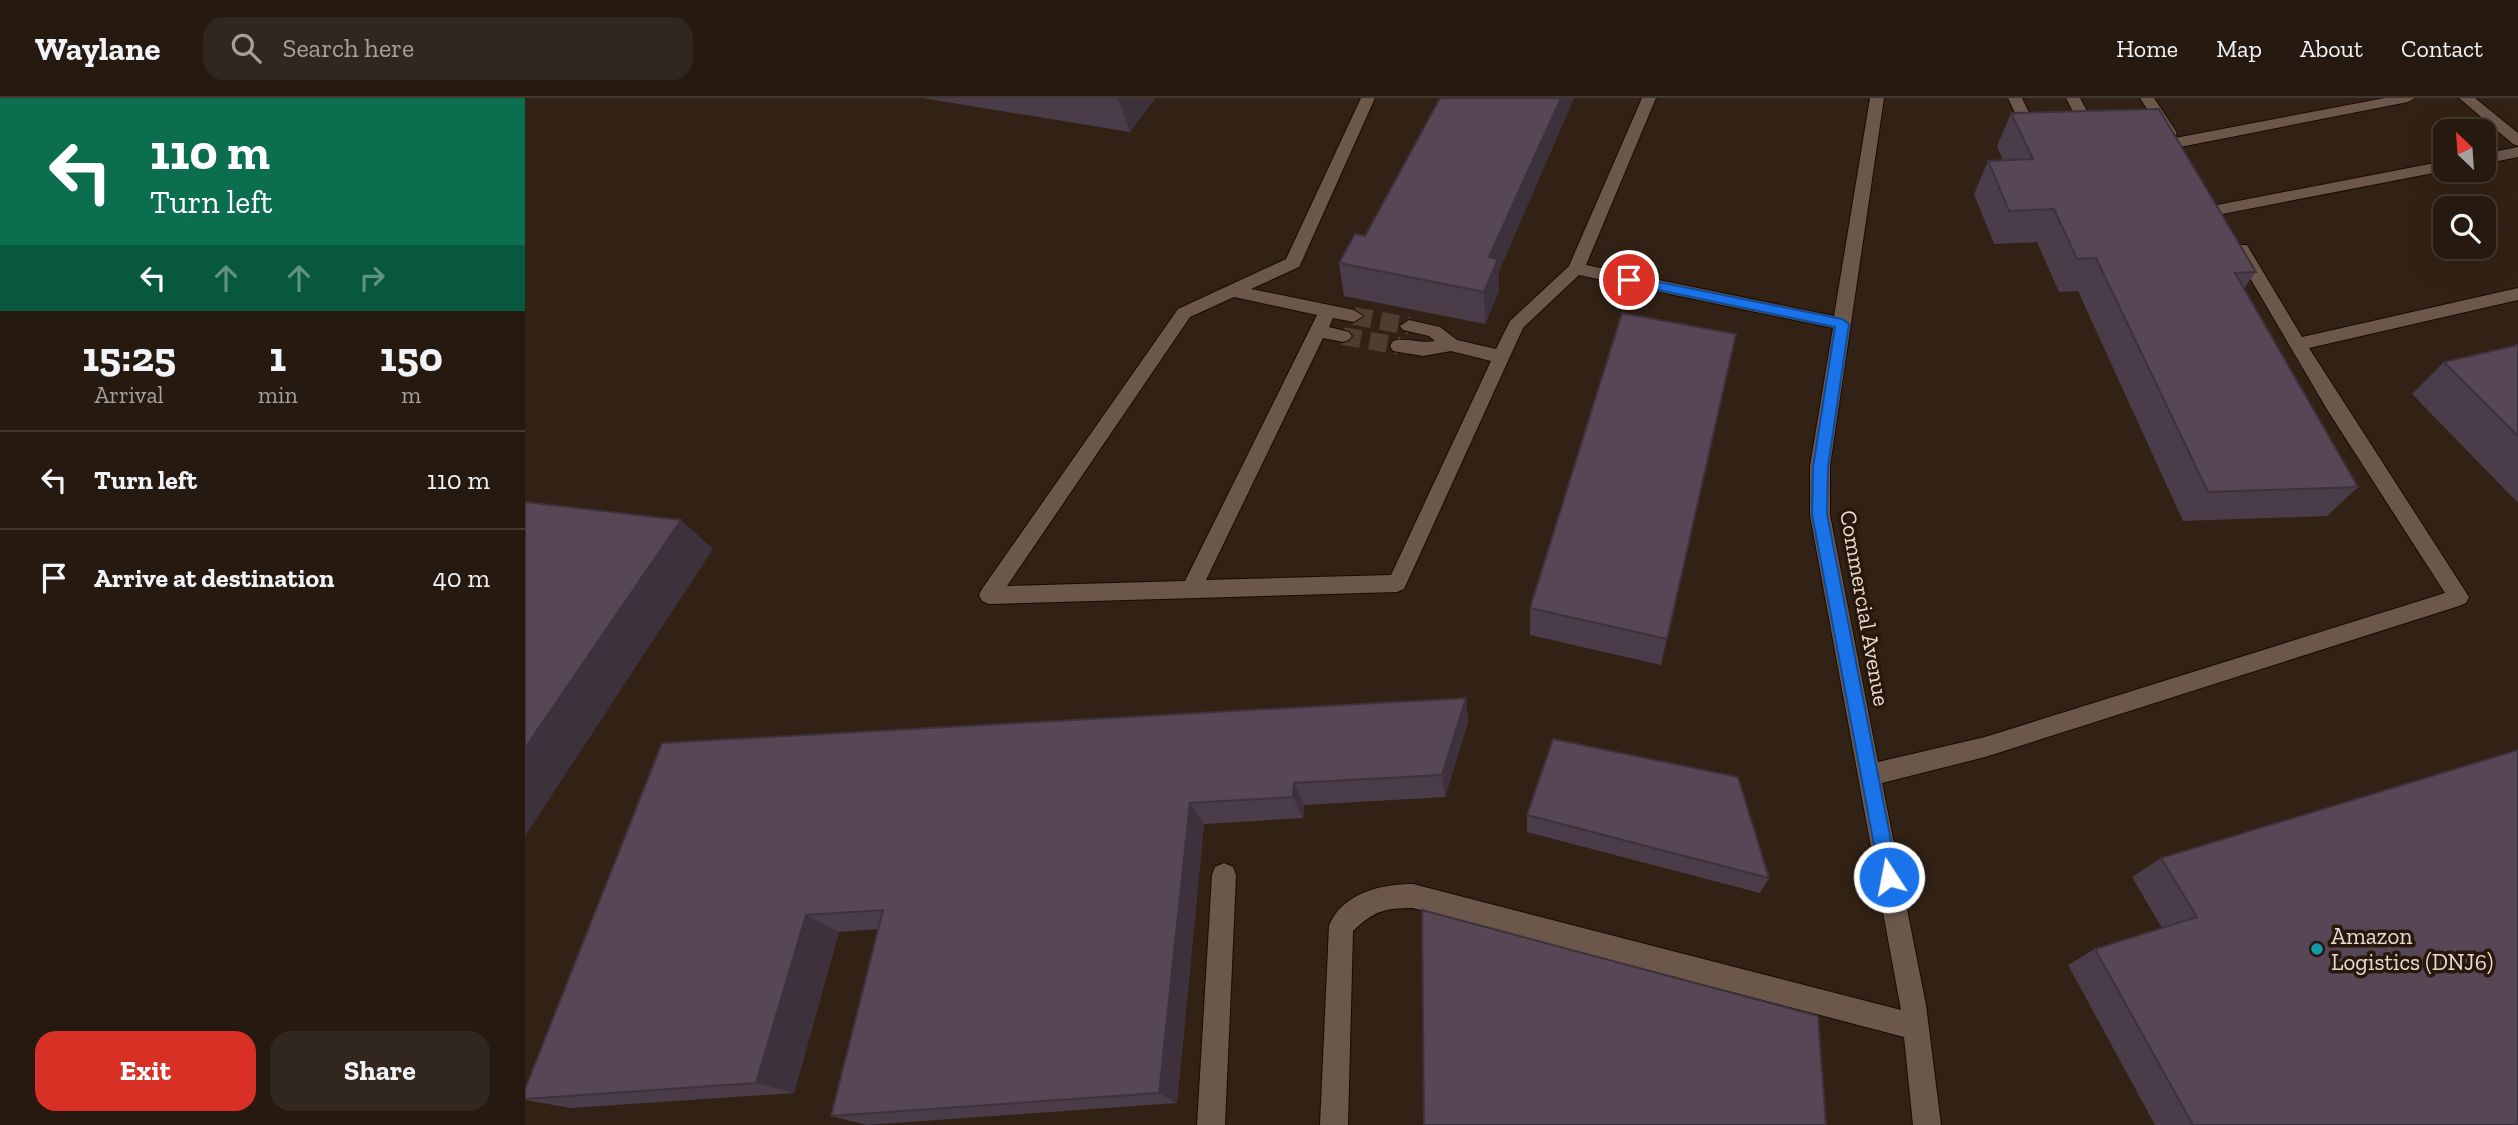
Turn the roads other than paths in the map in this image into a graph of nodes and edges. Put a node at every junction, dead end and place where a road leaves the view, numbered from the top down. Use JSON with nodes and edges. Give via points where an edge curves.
{"nodes":[{"id":1,"x":1367,"y":98,"type":"edge"},
{"id":2,"x":1649,"y":98,"type":"edge"},
{"id":3,"x":1877,"y":98,"type":"edge"},
{"id":4,"x":2015,"y":98,"type":"edge"},
{"id":5,"x":2073,"y":98,"type":"edge"},
{"id":6,"x":2147,"y":98,"type":"edge"},
{"id":7,"x":2408,"y":98,"type":"edge"},
{"id":8,"x":2466,"y":98,"type":"edge"},
{"id":9,"x":2026,"y":124,"type":"edge"},
{"id":10,"x":2089,"y":130,"type":"edge"},
{"id":11,"x":2518,"y":141,"type":"edge"},
{"id":12,"x":2175,"y":143,"type":"junction"},
{"id":13,"x":2518,"y":152,"type":"edge"},
{"id":14,"x":2496,"y":156,"type":"edge"},
{"id":15,"x":2189,"y":166,"type":"edge"},
{"id":16,"x":2433,"y":168,"type":"edge"},
{"id":17,"x":2203,"y":188,"type":"edge"},
{"id":18,"x":2217,"y":210,"type":"junction"},
{"id":19,"x":1576,"y":269,"type":"junction"},
{"id":20,"x":1233,"y":291,"type":"junction"},
{"id":21,"x":2518,"y":294,"type":"edge"},
{"id":22,"x":1328,"y":311,"type":"junction"},
{"id":23,"x":1354,"y":316,"type":"tunnel mouth"},
{"id":24,"x":1842,"y":324,"type":"junction"},
{"id":25,"x":1409,"y":326,"type":"tunnel mouth"},
{"id":26,"x":1319,"y":331,"type":"junction"},
{"id":27,"x":1343,"y":336,"type":"tunnel mouth"},
{"id":28,"x":2298,"y":344,"type":"junction"},
{"id":29,"x":1451,"y":345,"type":"junction"},
{"id":30,"x":1399,"y":346,"type":"tunnel mouth"},
{"id":31,"x":1502,"y":357,"type":"junction"},
{"id":32,"x":1191,"y":589,"type":"junction"},
{"id":33,"x":1870,"y":775,"type":"junction"},
{"id":34,"x":1224,"y":875,"type":"dead end"},
{"id":35,"x":1916,"y":1027,"type":"junction"},
{"id":36,"x":1211,"y":1125,"type":"edge"},
{"id":37,"x":1334,"y":1125,"type":"edge"},
{"id":38,"x":1927,"y":1125,"type":"edge"}],
"edges":[{"from":1,"to":20,"type":"street","via":[[1293,263]]},
{"from":2,"to":19,"type":"street"},
{"from":3,"to":24,"type":"street","name":"Commercial Avenue"},
{"from":4,"to":9,"type":"street"},
{"from":5,"to":10,"type":"street"},
{"from":6,"to":12,"type":"street"},
{"from":7,"to":12,"type":"street"},
{"from":8,"to":11,"type":"street"},
{"from":12,"to":15,"type":"street"},
{"from":13,"to":14,"type":"street"},
{"from":16,"to":18,"type":"street"},
{"from":17,"to":18,"type":"street"},
{"from":18,"to":28,"type":"street"},
{"from":19,"to":24,"type":"street"},
{"from":19,"to":31,"type":"street","via":[[1517,325]]},
{"from":20,"to":22,"type":"street"},
{"from":20,"to":32,"type":"street","via":[[1184,313],[989,595]]},
{"from":21,"to":28,"type":"street"},
{"from":22,"to":23,"type":"street"},
{"from":22,"to":26,"type":"street"},
{"from":24,"to":33,"type":"street","name":"Commercial Avenue","via":[[1820,467],[1820,514]]},
{"from":25,"to":29,"type":"street","via":[[1434,331]]},
{"from":26,"to":27,"type":"street"},
{"from":26,"to":32,"type":"street"},
{"from":28,"to":33,"type":"street","via":[[2459,597],[1985,747]]},
{"from":29,"to":30,"type":"street","via":[[1423,350]]},
{"from":29,"to":31,"type":"street"},
{"from":31,"to":32,"type":"street","via":[[1397,583]]},
{"from":33,"to":35,"type":"street","name":"Commercial Avenue"},
{"from":34,"to":36,"type":"street"},
{"from":35,"to":37,"type":"street","via":[[1413,896],[1384,895],[1359,908],[1342,926]]},
{"from":35,"to":38,"type":"street","name":"Commercial Avenue"}]}
